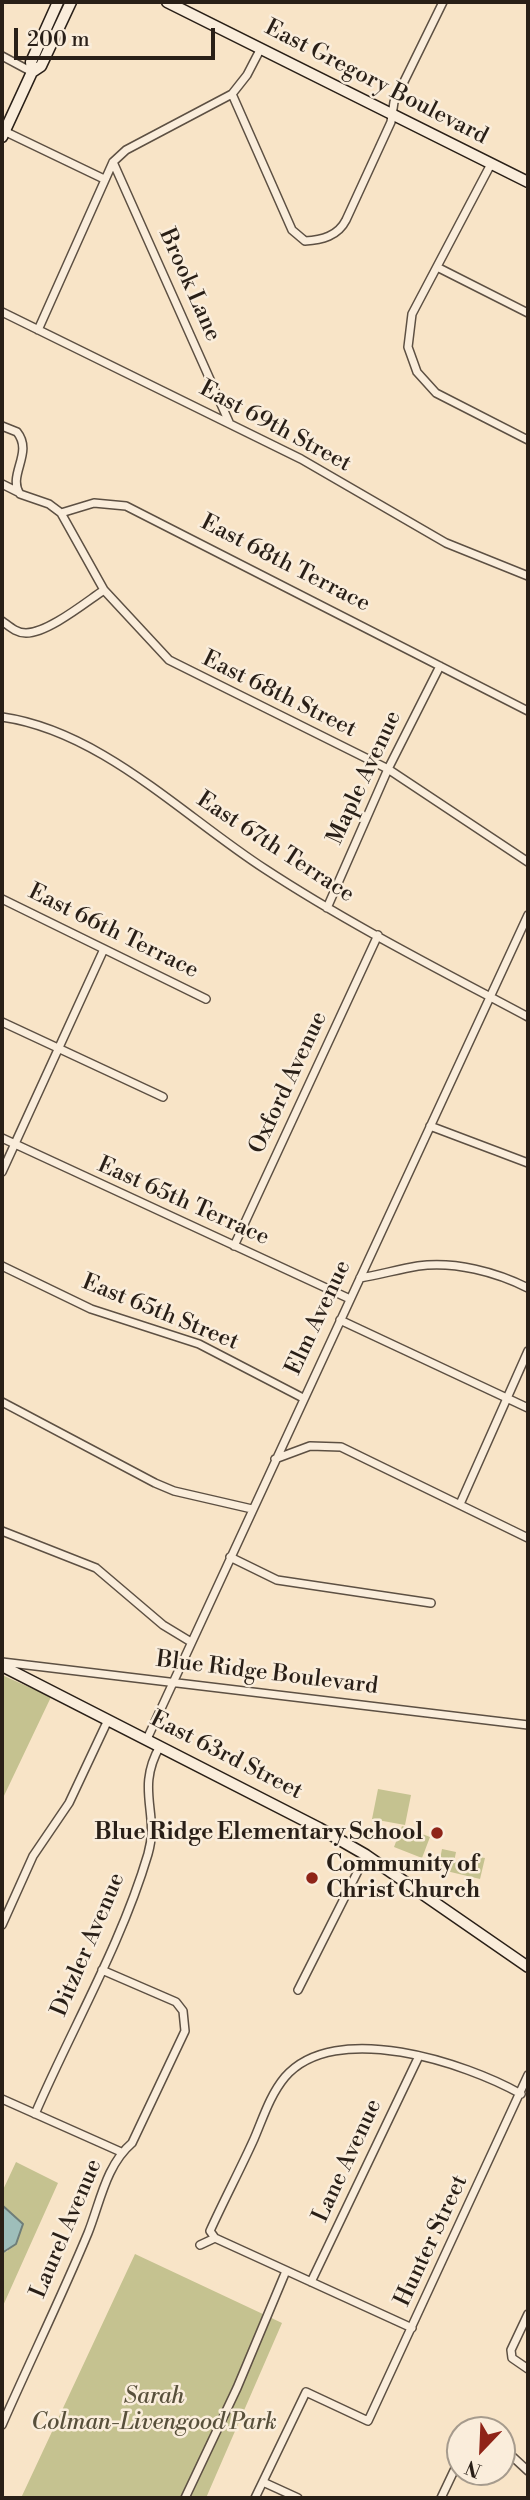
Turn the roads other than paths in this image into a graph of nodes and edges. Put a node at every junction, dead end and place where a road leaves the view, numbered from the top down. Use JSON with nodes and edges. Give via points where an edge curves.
{"nodes":[{"id":1,"x":58,"y":2,"type":"edge"},
{"id":2,"x":71,"y":2,"type":"edge"},
{"id":3,"x":167,"y":2,"type":"edge"},
{"id":4,"x":443,"y":2,"type":"edge"},
{"id":5,"x":261,"y":48,"type":"junction"},
{"id":6,"x":2,"y":56,"type":"edge"},
{"id":7,"x":32,"y":72,"type":"junction"},
{"id":8,"x":232,"y":94,"type":"junction"},
{"id":9,"x":394,"y":115,"type":"junction"},
{"id":10,"x":3,"y":134,"type":"edge"},
{"id":11,"x":113,"y":162,"type":"junction"},
{"id":12,"x":491,"y":164,"type":"junction"},
{"id":13,"x":104,"y":179,"type":"junction"},
{"id":14,"x":528,"y":182,"type":"edge"},
{"id":15,"x":437,"y":267,"type":"junction"},
{"id":16,"x":2,"y":312,"type":"edge"},
{"id":17,"x":528,"y":313,"type":"edge"},
{"id":18,"x":38,"y":330,"type":"junction"},
{"id":19,"x":229,"y":423,"type":"junction"},
{"id":20,"x":2,"y":426,"type":"edge"},
{"id":21,"x":528,"y":440,"type":"edge"},
{"id":22,"x":2,"y":484,"type":"edge"},
{"id":23,"x":18,"y":492,"type":"junction"},
{"id":24,"x":61,"y":513,"type":"junction"},
{"id":25,"x":528,"y":576,"type":"edge"},
{"id":26,"x":104,"y":590,"type":"junction"},
{"id":27,"x":2,"y":621,"type":"edge"},
{"id":28,"x":440,"y":666,"type":"junction"},
{"id":29,"x":528,"y":711,"type":"edge"},
{"id":30,"x":2,"y":717,"type":"edge"},
{"id":31,"x":388,"y":769,"type":"junction"},
{"id":32,"x":528,"y":862,"type":"edge"},
{"id":33,"x":2,"y":899,"type":"edge"},
{"id":34,"x":327,"y":908,"type":"junction"},
{"id":35,"x":528,"y":915,"type":"edge"},
{"id":36,"x":379,"y":935,"type":"junction"},
{"id":37,"x":104,"y":949,"type":"junction"},
{"id":38,"x":490,"y":997,"type":"junction"},
{"id":39,"x":206,"y":999,"type":"dead end"},
{"id":40,"x":528,"y":1017,"type":"edge"},
{"id":41,"x":2,"y":1023,"type":"edge"},
{"id":42,"x":59,"y":1049,"type":"junction"},
{"id":43,"x":163,"y":1097,"type":"dead end"},
{"id":44,"x":430,"y":1126,"type":"junction"},
{"id":45,"x":2,"y":1139,"type":"edge"},
{"id":46,"x":15,"y":1145,"type":"junction"},
{"id":47,"x":528,"y":1163,"type":"edge"},
{"id":48,"x":2,"y":1172,"type":"edge"},
{"id":49,"x":234,"y":1246,"type":"junction"},
{"id":50,"x":2,"y":1266,"type":"edge"},
{"id":51,"x":360,"y":1278,"type":"junction"},
{"id":52,"x":528,"y":1288,"type":"edge"},
{"id":53,"x":350,"y":1299,"type":"junction"},
{"id":54,"x":340,"y":1320,"type":"junction"},
{"id":55,"x":528,"y":1352,"type":"edge"},
{"id":56,"x":303,"y":1398,"type":"junction"},
{"id":57,"x":507,"y":1399,"type":"junction"},
{"id":58,"x":2,"y":1402,"type":"edge"},
{"id":59,"x":528,"y":1408,"type":"edge"},
{"id":60,"x":275,"y":1460,"type":"junction"},
{"id":61,"x":460,"y":1504,"type":"junction"},
{"id":62,"x":252,"y":1509,"type":"junction"},
{"id":63,"x":2,"y":1531,"type":"edge"},
{"id":64,"x":528,"y":1538,"type":"edge"},
{"id":65,"x":230,"y":1557,"type":"junction"},
{"id":66,"x":431,"y":1603,"type":"dead end"},
{"id":67,"x":191,"y":1642,"type":"junction"},
{"id":68,"x":2,"y":1664,"type":"edge"},
{"id":69,"x":172,"y":1683,"type":"junction"},
{"id":70,"x":108,"y":1720,"type":"junction"},
{"id":71,"x":528,"y":1725,"type":"edge"},
{"id":72,"x":146,"y":1739,"type":"junction"},
{"id":73,"x":160,"y":1746,"type":"junction"},
{"id":74,"x":366,"y":1855,"type":"junction"},
{"id":75,"x":2,"y":1925,"type":"edge"},
{"id":76,"x":528,"y":1966,"type":"edge"},
{"id":77,"x":102,"y":1970,"type":"junction"},
{"id":78,"x":298,"y":1990,"type":"dead end"},
{"id":79,"x":419,"y":2056,"type":"junction"},
{"id":80,"x":528,"y":2076,"type":"edge"},
{"id":81,"x":521,"y":2094,"type":"junction"},
{"id":82,"x":2,"y":2099,"type":"edge"},
{"id":83,"x":35,"y":2114,"type":"junction"},
{"id":84,"x":121,"y":2152,"type":"junction"},
{"id":85,"x":215,"y":2238,"type":"junction"},
{"id":86,"x":200,"y":2245,"type":"dead end"},
{"id":87,"x":286,"y":2271,"type":"junction"},
{"id":88,"x":312,"y":2282,"type":"junction"},
{"id":89,"x":528,"y":2314,"type":"edge"},
{"id":90,"x":412,"y":2328,"type":"junction"},
{"id":91,"x":528,"y":2369,"type":"edge"},
{"id":92,"x":2,"y":2425,"type":"edge"},
{"id":93,"x":263,"y":2482,"type":"junction"},
{"id":94,"x":185,"y":2498,"type":"edge"},
{"id":95,"x":256,"y":2498,"type":"edge"},
{"id":96,"x":298,"y":2498,"type":"edge"}],
"edges":[{"from":1,"to":7,"type":"main road","via":[[31,62]]},
{"from":2,"to":7,"type":"main road","via":[[41,66]]},
{"from":3,"to":5,"type":"main road","name":"East Gregory Boulevard"},
{"from":4,"to":9,"type":"street","via":[[394,102]]},
{"from":5,"to":8,"type":"street"},
{"from":5,"to":9,"type":"main road","name":"East Gregory Boulevard"},
{"from":6,"to":7,"type":"street"},
{"from":7,"to":10,"type":"main road"},
{"from":8,"to":9,"type":"street","via":[[292,230],[305,241],[342,227]]},
{"from":8,"to":11,"type":"street","via":[[126,150]]},
{"from":9,"to":12,"type":"main road","name":"East Gregory Boulevard"},
{"from":10,"to":13,"type":"street"},
{"from":11,"to":13,"type":"street"},
{"from":11,"to":19,"type":"street","name":"Brook Lane"},
{"from":12,"to":14,"type":"main road","name":"East Gregory Boulevard"},
{"from":12,"to":15,"type":"street"},
{"from":13,"to":18,"type":"street"},
{"from":15,"to":17,"type":"street"},
{"from":15,"to":21,"type":"street","via":[[410,324],[411,360],[427,386]]},
{"from":16,"to":18,"type":"street","name":"East 69th Street"},
{"from":18,"to":19,"type":"street","name":"East 69th Street"},
{"from":19,"to":25,"type":"street","name":"East 69th Street","via":[[301,458],[446,543]]},
{"from":20,"to":23,"type":"street","via":[[17,432],[24,449]]},
{"from":22,"to":23,"type":"street"},
{"from":23,"to":24,"type":"street"},
{"from":24,"to":26,"type":"street","name":"East 68th Street"},
{"from":24,"to":28,"type":"street","name":"East 68th Terrace","via":[[94,503],[127,506]]},
{"from":26,"to":27,"type":"street","via":[[27,633]]},
{"from":26,"to":31,"type":"street","name":"East 68th Street","via":[[169,660]]},
{"from":28,"to":29,"type":"street","name":"East 68th Terrace"},
{"from":28,"to":31,"type":"street","name":"Maple Avenue"},
{"from":30,"to":34,"type":"street","name":"East 67th Terrace","via":[[38,724],[88,746]]},
{"from":31,"to":32,"type":"street","name":"East 68th Street"},
{"from":31,"to":34,"type":"street","name":"Maple Avenue"},
{"from":33,"to":37,"type":"street","name":"East 66th Terrace"},
{"from":34,"to":36,"type":"street","name":"East 67th Terrace"},
{"from":35,"to":38,"type":"street","name":"Elm Avenue"},
{"from":36,"to":38,"type":"street","name":"East 67th Terrace"},
{"from":36,"to":49,"type":"street","name":"Oxford Avenue"},
{"from":37,"to":39,"type":"street","name":"East 66th Terrace"},
{"from":37,"to":42,"type":"street"},
{"from":38,"to":40,"type":"street","name":"East 67th Terrace"},
{"from":38,"to":44,"type":"street","name":"Elm Avenue"},
{"from":41,"to":42,"type":"street"},
{"from":42,"to":43,"type":"street"},
{"from":42,"to":46,"type":"street"},
{"from":44,"to":47,"type":"street"},
{"from":44,"to":51,"type":"street","name":"Elm Avenue"},
{"from":45,"to":46,"type":"street","name":"East 65th Terrace"},
{"from":46,"to":48,"type":"street"},
{"from":46,"to":49,"type":"street","name":"East 65th Terrace"},
{"from":49,"to":53,"type":"street","name":"East 65th Terrace"},
{"from":50,"to":56,"type":"street","name":"East 65th Street","via":[[91,1308],[199,1344]]},
{"from":51,"to":52,"type":"street","via":[[419,1266],[447,1266],[499,1276]]},
{"from":51,"to":53,"type":"street","name":"Elm Avenue"},
{"from":53,"to":54,"type":"street","name":"Elm Avenue"},
{"from":54,"to":56,"type":"street","name":"Elm Avenue"},
{"from":54,"to":57,"type":"street"},
{"from":55,"to":57,"type":"street"},
{"from":56,"to":60,"type":"street","name":"Elm Avenue"},
{"from":57,"to":59,"type":"street"},
{"from":57,"to":61,"type":"street"},
{"from":58,"to":62,"type":"street","via":[[155,1483]]},
{"from":60,"to":61,"type":"street","via":[[310,1447],[341,1447]]},
{"from":60,"to":62,"type":"street","name":"Elm Avenue"},
{"from":61,"to":64,"type":"street"},
{"from":62,"to":65,"type":"street","name":"Elm Avenue"},
{"from":63,"to":67,"type":"street","via":[[96,1568],[163,1625]]},
{"from":65,"to":66,"type":"street","via":[[278,1580]]},
{"from":65,"to":67,"type":"street","name":"Elm Avenue"},
{"from":67,"to":69,"type":"street","name":"Elm Avenue"},
{"from":68,"to":69,"type":"street","name":"Blue Ridge Boulevard"},
{"from":68,"to":70,"type":"main road","name":"East 63rd Street"},
{"from":69,"to":71,"type":"street","name":"Blue Ridge Boulevard"},
{"from":69,"to":72,"type":"street","name":"Elm Avenue"},
{"from":70,"to":72,"type":"main road","name":"East 63rd Street"},
{"from":70,"to":75,"type":"street","via":[[69,1803],[33,1856]]},
{"from":72,"to":73,"type":"main road","name":"East 63rd Street"},
{"from":73,"to":74,"type":"main road","name":"East 63rd Street"},
{"from":73,"to":77,"type":"street","name":"Ditzler Avenue","via":[[146,1780],[152,1828],[149,1852]]},
{"from":74,"to":76,"type":"main road","name":"East 63rd Street"},
{"from":74,"to":78,"type":"street"},
{"from":77,"to":83,"type":"street","name":"Ditzler Avenue"},
{"from":77,"to":84,"type":"street","name":"Laurel Avenue","via":[[176,2002],[184,2013],[185,2031],[132,2143]]},
{"from":79,"to":81,"type":"street","via":[[471,2070]]},
{"from":79,"to":85,"type":"street","via":[[327,2052],[286,2076],[265,2110],[210,2231]]},
{"from":79,"to":88,"type":"street","name":"Lane Avenue"},
{"from":80,"to":81,"type":"street","name":"Hunter Street"},
{"from":81,"to":90,"type":"street","name":"Hunter Street"},
{"from":82,"to":83,"type":"street"},
{"from":83,"to":84,"type":"street"},
{"from":84,"to":92,"type":"street","name":"Laurel Avenue"},
{"from":85,"to":86,"type":"street"},
{"from":85,"to":87,"type":"street"},
{"from":87,"to":88,"type":"street"},
{"from":87,"to":94,"type":"street"},
{"from":88,"to":90,"type":"street"},
{"from":89,"to":91,"type":"street","via":[[511,2350],[512,2358]]},
{"from":90,"to":93,"type":"street","name":"Hunter Street","via":[[369,2421],[306,2392]]},
{"from":93,"to":95,"type":"street"},
{"from":93,"to":96,"type":"street"}]}
